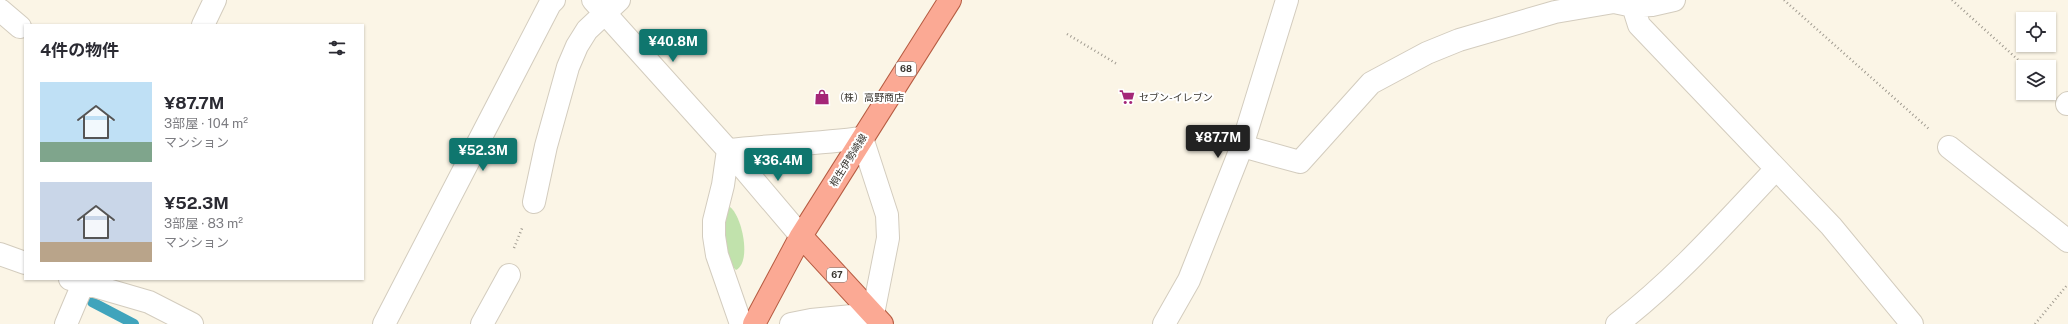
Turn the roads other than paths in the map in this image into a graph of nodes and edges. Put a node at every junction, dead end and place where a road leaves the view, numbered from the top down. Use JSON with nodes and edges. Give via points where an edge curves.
{"nodes":[{"id":1,"x":215,"y":0,"type":"edge"},
{"id":2,"x":554,"y":0,"type":"edge"},
{"id":3,"x":950,"y":0,"type":"edge"},
{"id":4,"x":1287,"y":0,"type":"edge"},
{"id":5,"x":1674,"y":0,"type":"edge"},
{"id":6,"x":606,"y":4,"type":"edge"},
{"id":7,"x":1573,"y":4,"type":"edge"},
{"id":8,"x":1633,"y":6,"type":"junction"},
{"id":9,"x":0,"y":10,"type":"edge"},
{"id":10,"x":203,"y":24,"type":"edge"},
{"id":11,"x":20,"y":27,"type":"dead end"},
{"id":12,"x":862,"y":138,"type":"junction"},
{"id":13,"x":1242,"y":146,"type":"junction"},
{"id":14,"x":1949,"y":147,"type":"road end"},
{"id":15,"x":728,"y":150,"type":"junction"},
{"id":16,"x":1776,"y":169,"type":"junction"},
{"id":17,"x":534,"y":202,"type":"road end"},
{"id":18,"x":801,"y":236,"type":"junction"},
{"id":19,"x":2068,"y":241,"type":"edge"},
{"id":20,"x":0,"y":254,"type":"edge"},
{"id":21,"x":24,"y":263,"type":"edge"},
{"id":22,"x":509,"y":274,"type":"road end"},
{"id":23,"x":79,"y":280,"type":"edge"},
{"id":24,"x":878,"y":319,"type":"edge"},
{"id":25,"x":66,"y":324,"type":"edge"},
{"id":26,"x":192,"y":324,"type":"edge"},
{"id":27,"x":384,"y":324,"type":"edge"},
{"id":28,"x":482,"y":324,"type":"edge"},
{"id":29,"x":742,"y":324,"type":"edge"},
{"id":30,"x":754,"y":324,"type":"edge"},
{"id":31,"x":791,"y":324,"type":"edge"},
{"id":32,"x":1164,"y":324,"type":"edge"},
{"id":33,"x":1616,"y":324,"type":"edge"},
{"id":34,"x":1912,"y":324,"type":"edge"}],
"edges":[{"from":1,"to":10,"type":"street"},
{"from":2,"to":27,"type":"street"},
{"from":3,"to":12,"type":"main road","name":"桐生伊勢崎線","number":"68"},
{"from":4,"to":13,"type":"street"},
{"from":5,"to":8,"type":"street"},
{"from":6,"to":15,"type":"street"},
{"from":6,"to":17,"type":"street","via":[[577,46],[568,67],[546,146]]},
{"from":7,"to":8,"type":"street","via":[[1614,2]]},
{"from":7,"to":13,"type":"street","via":[[1555,12],[1459,40],[1385,74],[1371,83],[1300,162]]},
{"from":8,"to":16,"type":"street","via":[[1639,25]]},
{"from":9,"to":11,"type":"street"},
{"from":12,"to":15,"type":"street"},
{"from":12,"to":18,"type":"main road","name":"桐生伊勢崎線","number":"68"},
{"from":12,"to":24,"type":"street","via":[[887,215],[888,238]]},
{"from":13,"to":32,"type":"street","via":[[1189,280]]},
{"from":14,"to":19,"type":"street"},
{"from":15,"to":18,"type":"street"},
{"from":15,"to":29,"type":"street","via":[[714,221],[714,236],[730,297]]},
{"from":16,"to":33,"type":"street","via":[[1689,261],[1653,295]]},
{"from":16,"to":34,"type":"street","via":[[1831,226]]},
{"from":18,"to":24,"type":"main road","number":"67"},
{"from":18,"to":30,"type":"main road","name":"桐生伊勢崎線","number":"68"},
{"from":20,"to":21,"type":"street"},
{"from":22,"to":28,"type":"street"},
{"from":23,"to":25,"type":"street"},
{"from":23,"to":26,"type":"street","via":[[149,302]]},
{"from":24,"to":31,"type":"street","via":[[806,320]]}]}
